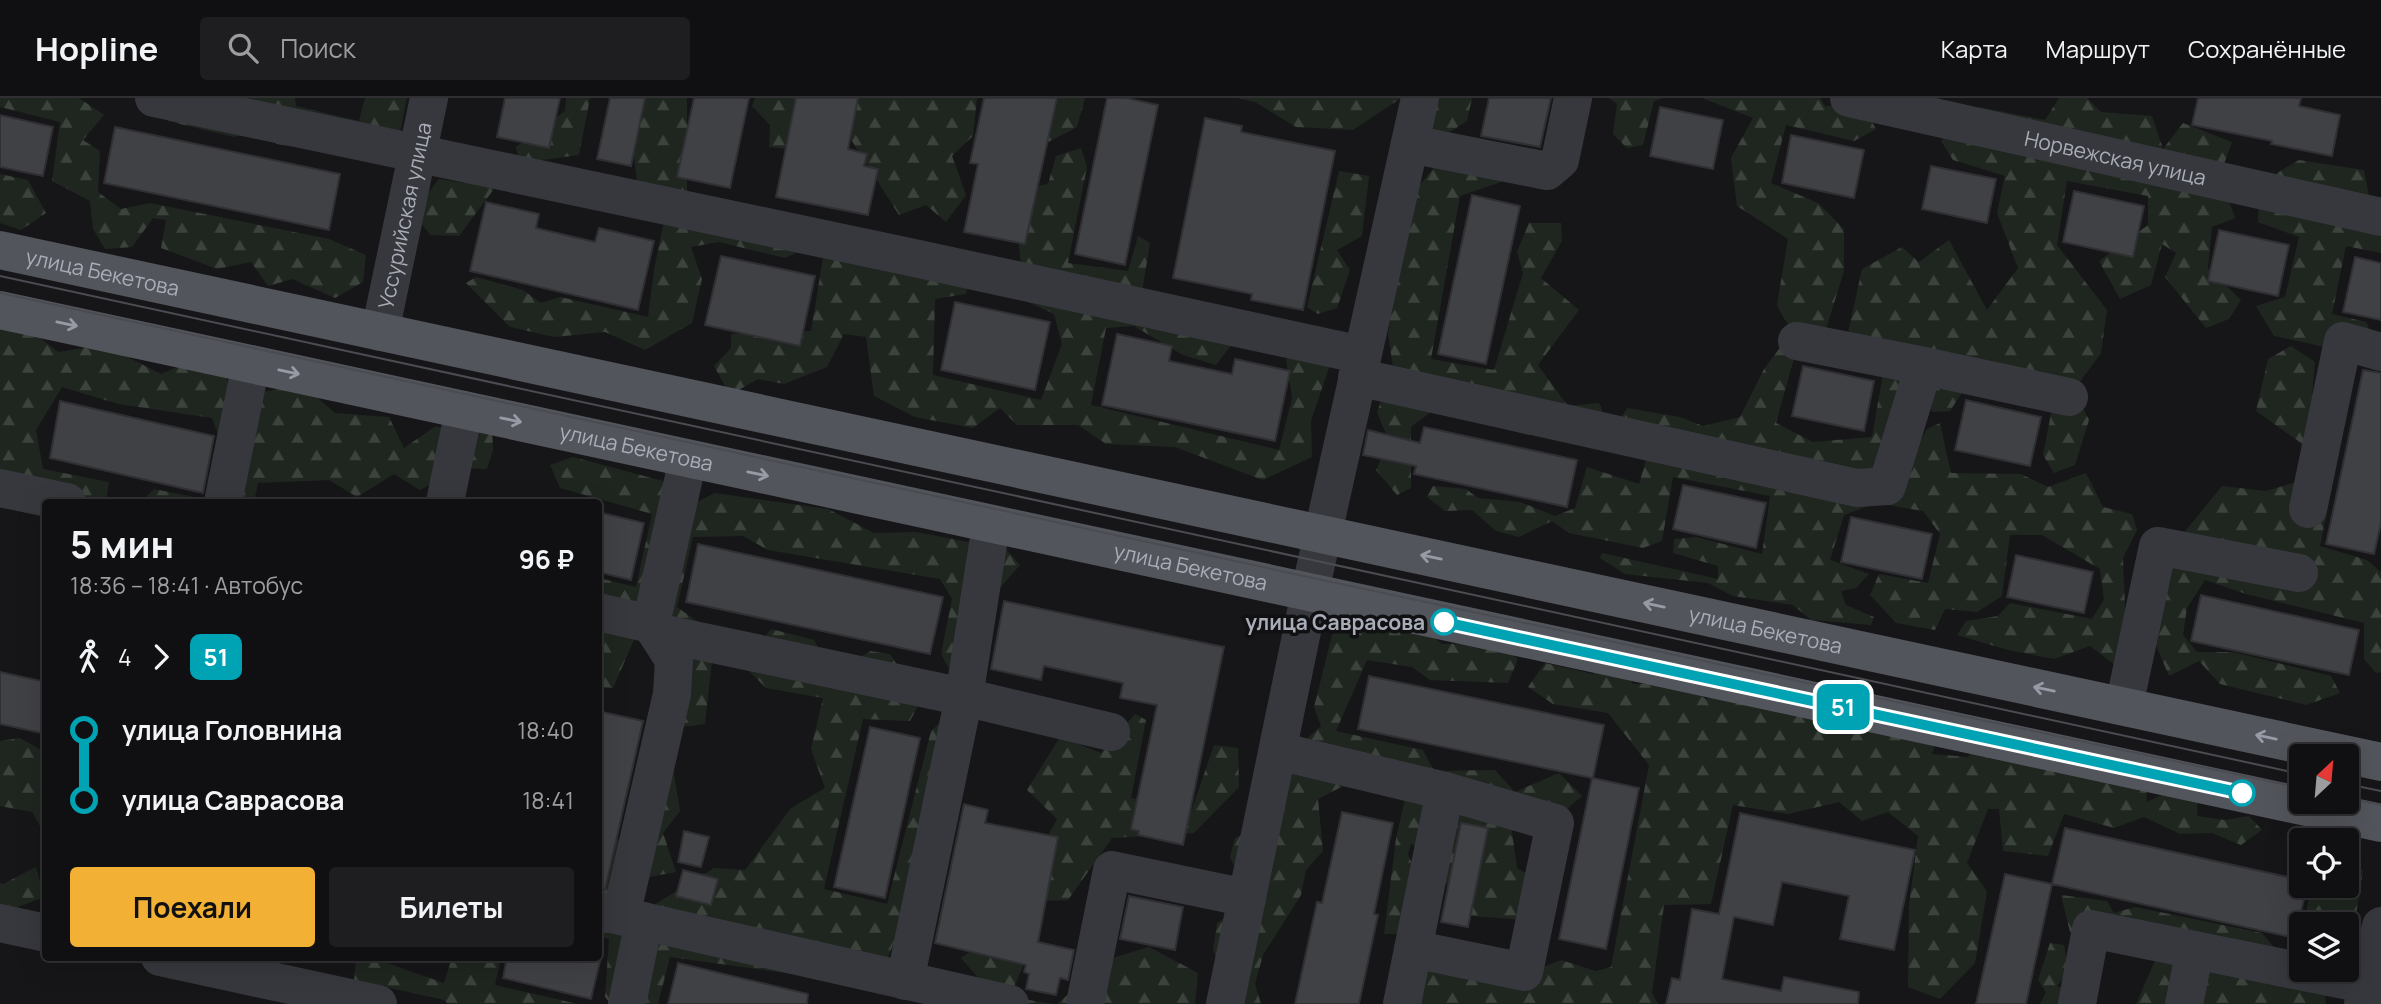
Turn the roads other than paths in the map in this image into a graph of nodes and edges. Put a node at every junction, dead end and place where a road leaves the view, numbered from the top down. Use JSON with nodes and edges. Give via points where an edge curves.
{"nodes":[{"id":1,"x":154,"y":98,"type":"edge"},
{"id":2,"x":429,"y":98,"type":"edge"},
{"id":3,"x":1420,"y":98,"type":"edge"},
{"id":4,"x":1573,"y":98,"type":"edge"},
{"id":5,"x":1849,"y":98,"type":"edge"},
{"id":6,"x":250,"y":108,"type":"edge"},
{"id":7,"x":1410,"y":144,"type":"junction"},
{"id":8,"x":417,"y":153,"type":"junction"},
{"id":9,"x":2381,"y":217,"type":"edge"},
{"id":10,"x":0,"y":250,"type":"edge"},
{"id":11,"x":0,"y":310,"type":"edge"},
{"id":12,"x":380,"y":332,"type":"junction"},
{"id":13,"x":1797,"y":341,"type":"dead end"},
{"id":14,"x":2381,"y":352,"type":"edge"},
{"id":15,"x":251,"y":364,"type":"junction"},
{"id":16,"x":1359,"y":366,"type":"junction"},
{"id":17,"x":1924,"y":366,"type":"junction"},
{"id":18,"x":2069,"y":397,"type":"dead end"},
{"id":19,"x":464,"y":410,"type":"junction"},
{"id":20,"x":688,"y":459,"type":"junction"},
{"id":21,"x":0,"y":488,"type":"edge"},
{"id":22,"x":53,"y":499,"type":"edge"},
{"id":23,"x":224,"y":499,"type":"edge"},
{"id":24,"x":446,"y":499,"type":"edge"},
{"id":25,"x":2308,"y":509,"type":"dead end"},
{"id":26,"x":992,"y":525,"type":"junction"},
{"id":27,"x":1323,"y":534,"type":"junction"},
{"id":28,"x":2299,"y":573,"type":"dead end"},
{"id":29,"x":1310,"y":593,"type":"junction"},
{"id":30,"x":602,"y":613,"type":"edge"},
{"id":31,"x":654,"y":628,"type":"junction"},
{"id":32,"x":964,"y":697,"type":"junction"},
{"id":33,"x":2124,"y":706,"type":"junction"},
{"id":34,"x":1111,"y":732,"type":"dead end"},
{"id":35,"x":1278,"y":751,"type":"junction"},
{"id":36,"x":2381,"y":762,"type":"edge"},
{"id":37,"x":1444,"y":791,"type":"junction"},
{"id":38,"x":2381,"y":823,"type":"edge"},
{"id":39,"x":1247,"y":898,"type":"junction"},
{"id":40,"x":621,"y":916,"type":"edge"},
{"id":41,"x":0,"y":923,"type":"edge"},
{"id":42,"x":2381,"y":926,"type":"edge"},
{"id":43,"x":42,"y":932,"type":"edge"},
{"id":44,"x":1413,"y":949,"type":"junction"},
{"id":45,"x":2195,"y":950,"type":"junction"},
{"id":46,"x":179,"y":961,"type":"edge"},
{"id":47,"x":905,"y":981,"type":"junction"},
{"id":48,"x":2365,"y":995,"type":"edge"},
{"id":49,"x":378,"y":1004,"type":"edge"},
{"id":50,"x":626,"y":1004,"type":"edge"},
{"id":51,"x":1010,"y":1004,"type":"edge"},
{"id":52,"x":1085,"y":1004,"type":"edge"},
{"id":53,"x":1225,"y":1004,"type":"edge"},
{"id":54,"x":1402,"y":1004,"type":"edge"},
{"id":55,"x":2077,"y":1004,"type":"edge"},
{"id":56,"x":2184,"y":1004,"type":"edge"}],
"edges":[{"from":1,"to":6,"type":"street"},
{"from":2,"to":8,"type":"street","name":"Уссурийская улица"},
{"from":3,"to":7,"type":"street"},
{"from":4,"to":7,"type":"street","via":[[1560,160],[1547,171]]},
{"from":5,"to":9,"type":"street","name":"Норвежская улица"},
{"from":6,"to":8,"type":"street"},
{"from":7,"to":16,"type":"street"},
{"from":8,"to":12,"type":"street","name":"Уссурийская улица"},
{"from":8,"to":16,"type":"street"},
{"from":10,"to":12,"type":"main road","name":"улица Бекетова"},
{"from":11,"to":15,"type":"main road","name":"улица Бекетова","one_way":true},
{"from":12,"to":27,"type":"main road","name":"улица Бекетова"},
{"from":13,"to":17,"type":"street"},
{"from":14,"to":25,"type":"street","via":[[2343,341]]},
{"from":15,"to":19,"type":"main road","name":"улица Бекетова","one_way":true},
{"from":15,"to":23,"type":"street"},
{"from":16,"to":17,"type":"street","via":[[1857,488],[1887,486]]},
{"from":16,"to":27,"type":"street"},
{"from":17,"to":18,"type":"street"},
{"from":19,"to":20,"type":"main road","name":"улица Бекетова","one_way":true},
{"from":19,"to":24,"type":"street"},
{"from":20,"to":26,"type":"main road","name":"улица Бекетова","one_way":true},
{"from":20,"to":31,"type":"street"},
{"from":21,"to":22,"type":"street"},
{"from":26,"to":29,"type":"main road","name":"улица Бекетова"},
{"from":26,"to":32,"type":"street"},
{"from":27,"to":29,"type":"street"},
{"from":33,"to":27,"type":"main road","name":"улица Бекетова","one_way":true},
{"from":28,"to":33,"type":"street","via":[[2158,546]]},
{"from":29,"to":35,"type":"street"},
{"from":29,"to":38,"type":"main road","name":"улица Бекетова"},
{"from":30,"to":31,"type":"street"},
{"from":31,"to":32,"type":"street"},
{"from":31,"to":40,"type":"street","via":[[674,660],[672,694]]},
{"from":32,"to":34,"type":"street"},
{"from":32,"to":47,"type":"street"},
{"from":36,"to":33,"type":"main road","name":"улица Бекетова","one_way":true},
{"from":35,"to":37,"type":"street"},
{"from":35,"to":39,"type":"street"},
{"from":37,"to":44,"type":"street"},
{"from":37,"to":44,"type":"street","via":[[1555,823],[1524,972]]},
{"from":39,"to":52,"type":"street","via":[[1112,870]]},
{"from":39,"to":53,"type":"street"},
{"from":40,"to":47,"type":"street"},
{"from":40,"to":50,"type":"street"},
{"from":41,"to":43,"type":"street"},
{"from":42,"to":48,"type":"street"},
{"from":44,"to":54,"type":"street"},
{"from":45,"to":48,"type":"street"},
{"from":45,"to":55,"type":"street","via":[[2091,929]]},
{"from":45,"to":56,"type":"street"},
{"from":46,"to":49,"type":"street"},
{"from":47,"to":51,"type":"street"}]}
